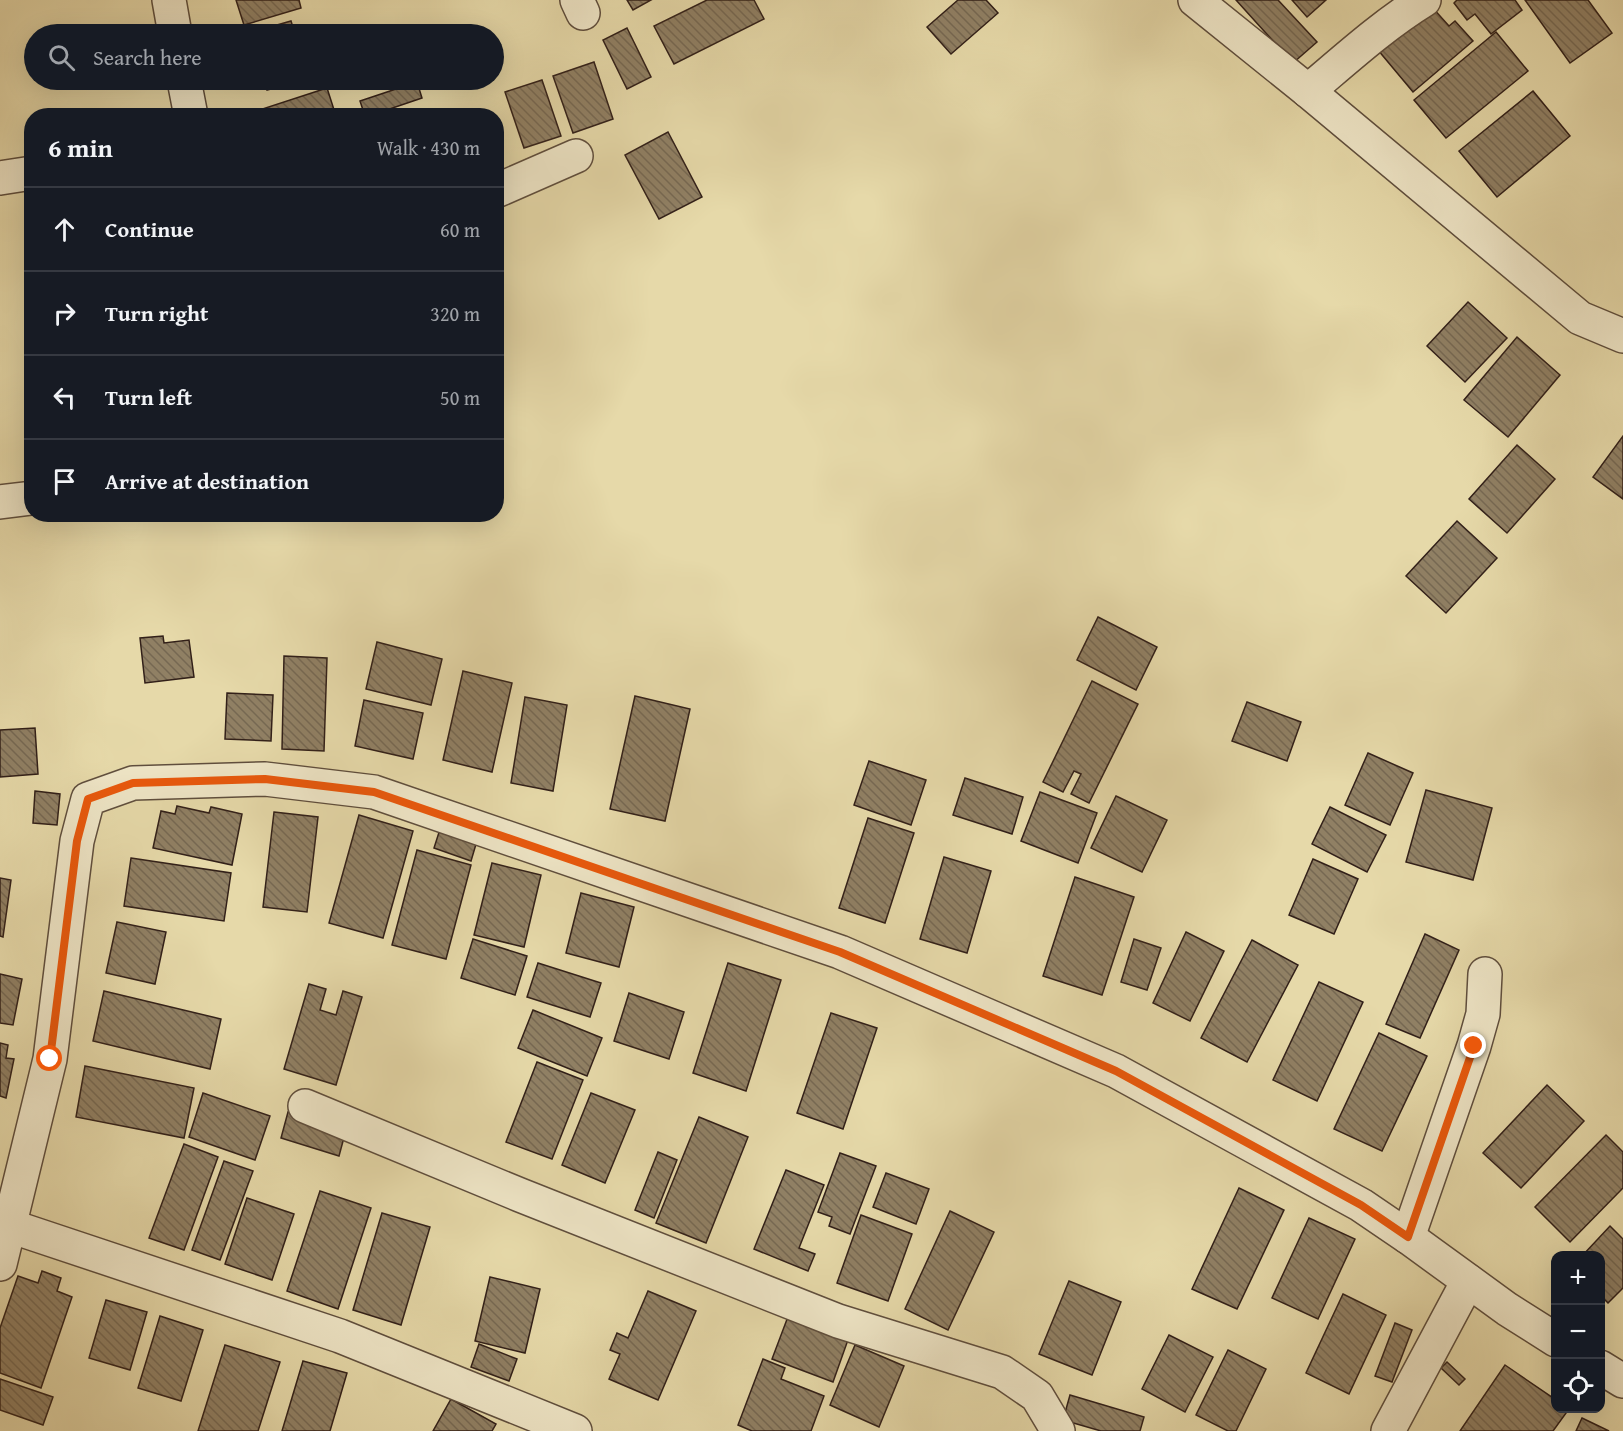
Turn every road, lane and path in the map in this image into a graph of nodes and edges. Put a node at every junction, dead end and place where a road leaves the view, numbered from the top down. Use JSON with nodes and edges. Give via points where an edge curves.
{"nodes":[{"id":1,"x":169,"y":0,"type":"edge"},
{"id":2,"x":1195,"y":0,"type":"edge"},
{"id":3,"x":1424,"y":0,"type":"edge"},
{"id":4,"x":174,"y":24,"type":"edge"},
{"id":5,"x":186,"y":90,"type":"edge"},
{"id":6,"x":1308,"y":91,"type":"junction"},
{"id":7,"x":189,"y":108,"type":"edge"},
{"id":8,"x":576,"y":156,"type":"dead end"},
{"id":9,"x":24,"y":174,"type":"edge"},
{"id":10,"x":0,"y":178,"type":"edge"},
{"id":11,"x":504,"y":188,"type":"edge"},
{"id":12,"x":1623,"y":336,"type":"edge"},
{"id":13,"x":24,"y":499,"type":"edge"},
{"id":14,"x":0,"y":502,"type":"edge"},
{"id":15,"x":1485,"y":974,"type":"dead end"},
{"id":16,"x":305,"y":1106,"type":"dead end"},
{"id":17,"x":10,"y":1226,"type":"junction"},
{"id":18,"x":1408,"y":1237,"type":"junction"},
{"id":19,"x":0,"y":1264,"type":"edge"},
{"id":20,"x":1468,"y":1281,"type":"junction"},
{"id":21,"x":1551,"y":1337,"type":"edge"},
{"id":22,"x":1605,"y":1370,"type":"edge"},
{"id":23,"x":1623,"y":1382,"type":"edge"},
{"id":24,"x":575,"y":1431,"type":"edge"},
{"id":25,"x":1058,"y":1431,"type":"edge"},
{"id":26,"x":1388,"y":1431,"type":"edge"}],
"edges":[{"from":1,"to":4,"type":"street"},
{"from":2,"to":6,"type":"street"},
{"from":3,"to":6,"type":"street","via":[[1371,37]]},
{"from":5,"to":7,"type":"street"},
{"from":6,"to":12,"type":"street","via":[[1580,318]]},
{"from":8,"to":11,"type":"street"},
{"from":9,"to":10,"type":"street"},
{"from":13,"to":14,"type":"street"},
{"from":15,"to":18,"type":"street","via":[[1483,1014],[1474,1046]]},
{"from":16,"to":25,"type":"street","via":[[838,1321],[1002,1372],[1037,1396]]},
{"from":17,"to":18,"type":"street","via":[[50,1059],[77,841],[88,799],[133,783],[265,779],[374,792],[840,952],[1116,1071],[1361,1205]]},
{"from":17,"to":19,"type":"street"},
{"from":17,"to":24,"type":"street","via":[[340,1336]]},
{"from":18,"to":20,"type":"street"},
{"from":20,"to":21,"type":"street"},
{"from":20,"to":26,"type":"street"},
{"from":22,"to":23,"type":"street"}]}
